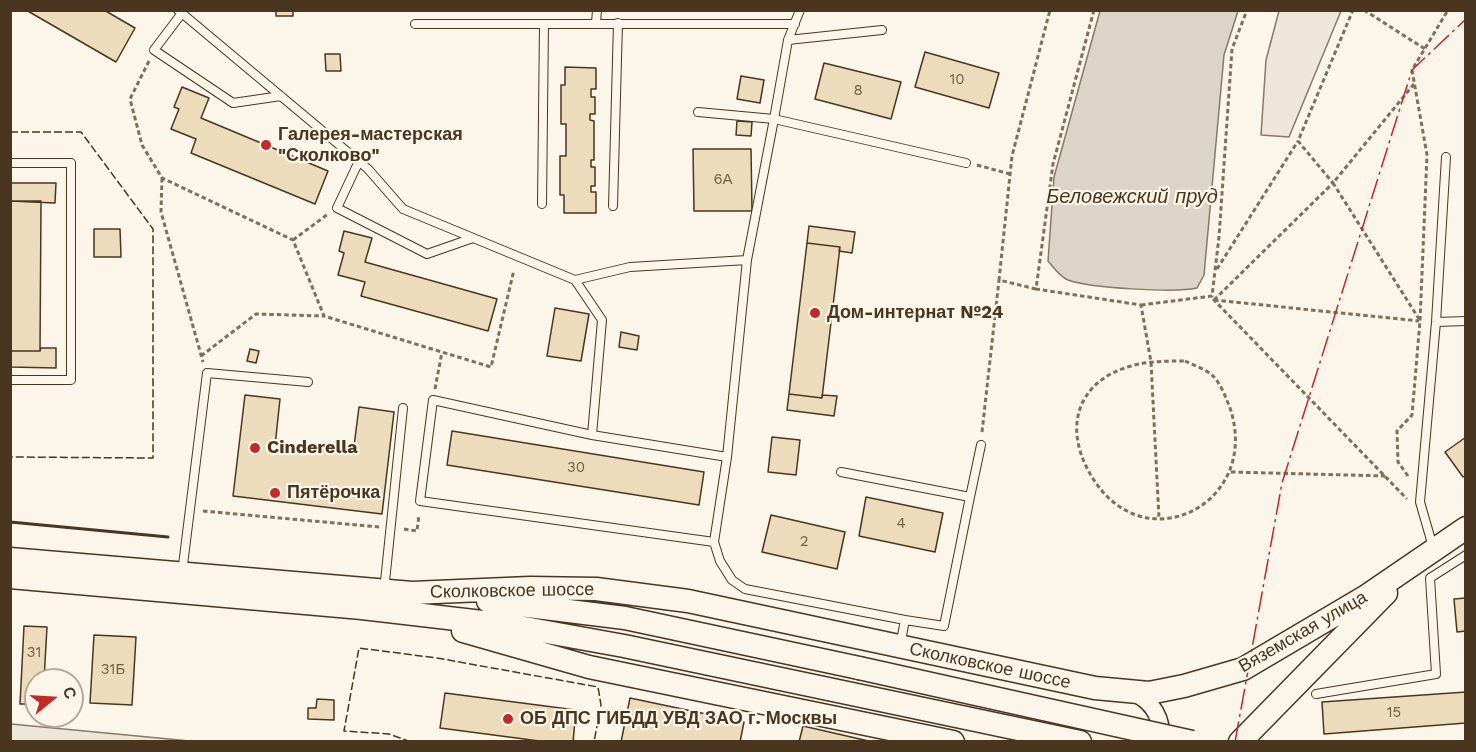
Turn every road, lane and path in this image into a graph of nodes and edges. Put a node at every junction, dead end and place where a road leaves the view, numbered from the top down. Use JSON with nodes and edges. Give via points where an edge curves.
{"nodes":[{"id":1,"x":597,"y":10,"type":"edge"},
{"id":2,"x":800,"y":10,"type":"edge"},
{"id":3,"x":1050,"y":10,"type":"edge"},
{"id":4,"x":1094,"y":10,"type":"edge"},
{"id":5,"x":1247,"y":10,"type":"edge"},
{"id":6,"x":1353,"y":10,"type":"edge"},
{"id":7,"x":1364,"y":10,"type":"edge"},
{"id":8,"x":1448,"y":10,"type":"edge"},
{"id":9,"x":180,"y":12,"type":"edge"},
{"id":10,"x":596,"y":23,"type":"junction"},
{"id":11,"x":618,"y":23,"type":"junction"},
{"id":12,"x":415,"y":24,"type":"dead end"},
{"id":13,"x":544,"y":24,"type":"junction"},
{"id":14,"x":795,"y":24,"type":"junction"},
{"id":15,"x":882,"y":30,"type":"dead end"},
{"id":16,"x":788,"y":40,"type":"junction"},
{"id":17,"x":1425,"y":49,"type":"junction"},
{"id":18,"x":154,"y":50,"type":"junction"},
{"id":19,"x":1414,"y":84,"type":"junction"},
{"id":20,"x":281,"y":96,"type":"junction"},
{"id":21,"x":698,"y":112,"type":"dead end"},
{"id":22,"x":774,"y":119,"type":"junction"},
{"id":23,"x":1298,"y":141,"type":"junction"},
{"id":24,"x":1446,"y":157,"type":"dead end"},
{"id":25,"x":359,"y":160,"type":"junction"},
{"id":26,"x":10,"y":163,"type":"edge"},
{"id":27,"x":966,"y":163,"type":"joint"},
{"id":28,"x":1010,"y":174,"type":"junction"},
{"id":29,"x":162,"y":178,"type":"junction"},
{"id":30,"x":1333,"y":183,"type":"junction"},
{"id":31,"x":542,"y":204,"type":"dead end"},
{"id":32,"x":613,"y":206,"type":"dead end"},
{"id":33,"x":337,"y":208,"type":"junction"},
{"id":34,"x":473,"y":238,"type":"junction"},
{"id":35,"x":293,"y":240,"type":"junction"},
{"id":36,"x":517,"y":256,"type":"junction"},
{"id":37,"x":747,"y":260,"type":"junction"},
{"id":38,"x":1215,"y":272,"type":"junction"},
{"id":39,"x":575,"y":280,"type":"junction"},
{"id":40,"x":999,"y":280,"type":"junction"},
{"id":41,"x":1036,"y":289,"type":"junction"},
{"id":42,"x":1213,"y":298,"type":"junction"},
{"id":43,"x":1141,"y":305,"type":"junction"},
{"id":44,"x":324,"y":316,"type":"junction"},
{"id":45,"x":1420,"y":321,"type":"junction"},
{"id":46,"x":1466,"y":321,"type":"edge"},
{"id":47,"x":1436,"y":322,"type":"junction"},
{"id":48,"x":442,"y":352,"type":"junction"},
{"id":49,"x":1151,"y":362,"type":"junction"},
{"id":50,"x":10,"y":380,"type":"edge"},
{"id":51,"x":308,"y":382,"type":"dead end"},
{"id":52,"x":433,"y":400,"type":"junction"},
{"id":53,"x":403,"y":408,"type":"dead end"},
{"id":54,"x":592,"y":435,"type":"junction"},
{"id":55,"x":981,"y":445,"type":"joint"},
{"id":56,"x":727,"y":457,"type":"junction"},
{"id":57,"x":841,"y":472,"type":"dead end"},
{"id":58,"x":1231,"y":472,"type":"junction"},
{"id":59,"x":1385,"y":476,"type":"junction"},
{"id":60,"x":1408,"y":482,"type":"dead end"},
{"id":61,"x":1408,"y":491,"type":"dead end"},
{"id":62,"x":970,"y":497,"type":"junction"},
{"id":63,"x":1408,"y":500,"type":"junction"},
{"id":64,"x":190,"y":510,"type":"junction"},
{"id":65,"x":1425,"y":517,"type":"junction"},
{"id":66,"x":1159,"y":518,"type":"junction"},
{"id":67,"x":390,"y":528,"type":"junction"},
{"id":68,"x":1466,"y":528,"type":"edge"},
{"id":69,"x":417,"y":531,"type":"dead end"},
{"id":70,"x":714,"y":542,"type":"junction"},
{"id":71,"x":1434,"y":551,"type":"junction"},
{"id":72,"x":1466,"y":555,"type":"edge"},
{"id":73,"x":10,"y":559,"type":"edge"},
{"id":74,"x":1415,"y":564,"type":"junction"},
{"id":75,"x":182,"y":573,"type":"junction"},
{"id":76,"x":10,"y":577,"type":"edge"},
{"id":77,"x":384,"y":591,"type":"junction"},
{"id":78,"x":412,"y":593,"type":"junction"},
{"id":79,"x":362,"y":608,"type":"junction"},
{"id":80,"x":905,"y":620,"type":"junction"},
{"id":81,"x":900,"y":646,"type":"junction"},
{"id":82,"x":1139,"y":692,"type":"junction"},
{"id":83,"x":1316,"y":694,"type":"dead end"},
{"id":84,"x":953,"y":741,"type":"edge"},
{"id":85,"x":1080,"y":741,"type":"edge"},
{"id":86,"x":1161,"y":741,"type":"edge"},
{"id":87,"x":1192,"y":741,"type":"edge"},
{"id":88,"x":1240,"y":741,"type":"edge"}],
"edges":[{"from":1,"to":10,"type":"lane"},
{"from":2,"to":14,"type":"lane"},
{"from":3,"to":28,"type":"path"},
{"from":4,"to":41,"type":"path","via":[[1053,164]]},
{"from":5,"to":38,"type":"path","via":[[1232,49]]},
{"from":6,"to":23,"type":"path"},
{"from":7,"to":17,"type":"path"},
{"from":8,"to":17,"type":"path"},
{"from":9,"to":18,"type":"lane"},
{"from":9,"to":20,"type":"lane"},
{"from":10,"to":11,"type":"lane"},
{"from":10,"to":13,"type":"lane"},
{"from":11,"to":14,"type":"lane"},
{"from":11,"to":32,"type":"lane"},
{"from":12,"to":13,"type":"lane"},
{"from":13,"to":31,"type":"lane"},
{"from":14,"to":16,"type":"lane"},
{"from":15,"to":16,"type":"lane"},
{"from":16,"to":22,"type":"lane"},
{"from":17,"to":19,"type":"path","via":[[1412,70]]},
{"from":18,"to":20,"type":"lane","via":[[233,104]]},
{"from":18,"to":29,"type":"path","via":[[130,99],[142,145]]},
{"from":19,"to":30,"type":"path"},
{"from":19,"to":45,"type":"path","via":[[1427,155]]},
{"from":20,"to":25,"type":"lane"},
{"from":21,"to":22,"type":"lane"},
{"from":22,"to":27,"type":"lane"},
{"from":22,"to":37,"type":"lane"},
{"from":23,"to":30,"type":"path"},
{"from":23,"to":38,"type":"path"},
{"from":24,"to":47,"type":"lane"},
{"from":25,"to":33,"type":"lane"},
{"from":25,"to":34,"type":"lane","via":[[403,209]]},
{"from":26,"to":50,"type":"lane","via":[[71,163],[71,380]]},
{"from":27,"to":28,"type":"path"},
{"from":28,"to":40,"type":"path"},
{"from":29,"to":35,"type":"path"},
{"from":29,"to":44,"type":"path","via":[[161,212],[201,356],[256,314]]},
{"from":30,"to":42,"type":"path"},
{"from":30,"to":45,"type":"path"},
{"from":33,"to":34,"type":"lane","via":[[427,254]]},
{"from":33,"to":35,"type":"path"},
{"from":34,"to":36,"type":"lane"},
{"from":35,"to":44,"type":"path"},
{"from":36,"to":39,"type":"lane"},
{"from":36,"to":48,"type":"path","via":[[490,367]]},
{"from":37,"to":39,"type":"lane","via":[[630,267]]},
{"from":37,"to":56,"type":"lane"},
{"from":38,"to":42,"type":"path"},
{"from":39,"to":54,"type":"lane","via":[[602,320]]},
{"from":40,"to":41,"type":"path"},
{"from":40,"to":55,"type":"path"},
{"from":41,"to":43,"type":"path"},
{"from":42,"to":43,"type":"path"},
{"from":42,"to":45,"type":"path"},
{"from":42,"to":59,"type":"path"},
{"from":43,"to":49,"type":"path"},
{"from":44,"to":48,"type":"path"},
{"from":45,"to":47,"type":"path"},
{"from":45,"to":60,"type":"path","via":[[1412,415],[1397,431],[1398,462],[1408,474]]},
{"from":46,"to":47,"type":"lane"},
{"from":47,"to":65,"type":"lane","via":[[1420,502]]},
{"from":48,"to":52,"type":"path"},
{"from":49,"to":58,"type":"path","via":[[1185,360],[1213,376],[1235,424]]},
{"from":49,"to":66,"type":"path"},
{"from":49,"to":66,"type":"path","via":[[1129,366],[1103,379],[1084,398],[1075,423],[1078,450],[1110,502],[1138,518]]},
{"from":51,"to":64,"type":"lane","via":[[207,373]]},
{"from":52,"to":54,"type":"lane"},
{"from":52,"to":70,"type":"lane","via":[[420,501]]},
{"from":53,"to":67,"type":"lane"},
{"from":54,"to":56,"type":"lane"},
{"from":55,"to":62,"type":"lane"},
{"from":56,"to":70,"type":"lane"},
{"from":57,"to":62,"type":"lane"},
{"from":58,"to":59,"type":"path"},
{"from":58,"to":66,"type":"path","via":[[1200,507],[1179,517]]},
{"from":59,"to":63,"type":"path"},
{"from":61,"to":63,"type":"path"},
{"from":62,"to":80,"type":"lane","via":[[944,626]]},
{"from":63,"to":65,"type":"path"},
{"from":64,"to":67,"type":"path"},
{"from":64,"to":75,"type":"lane"},
{"from":65,"to":71,"type":"lane"},
{"from":67,"to":69,"type":"path"},
{"from":67,"to":77,"type":"lane"},
{"from":68,"to":71,"type":"main road","name":"Вяземская улица"},
{"from":70,"to":80,"type":"lane","via":[[732,580],[745,589]]},
{"from":71,"to":74,"type":"main road","name":"Вяземская улица"},
{"from":72,"to":83,"type":"lane","via":[[1430,578],[1436,674]]},
{"from":73,"to":75,"type":"main road","name":"Сколковское шоссе"},
{"from":74,"to":82,"type":"main road","name":"Вяземская улица","via":[[1243,669],[1196,683]]},
{"from":74,"to":88,"type":"main road","name":"Вяземская улица"},
{"from":75,"to":77,"type":"main road","name":"Сколковское шоссе"},
{"from":76,"to":79,"type":"main road"},
{"from":77,"to":78,"type":"main road","name":"Сколковское шоссе"},
{"from":78,"to":81,"type":"main road","name":"Сколковское шоссе","via":[[596,589],[688,601]]},
{"from":78,"to":87,"type":"main road","bridge":true,"via":[[625,618]]},
{"from":79,"to":84,"type":"main road","via":[[473,633],[589,667]]},
{"from":79,"to":85,"type":"main road","via":[[508,625]]},
{"from":80,"to":81,"type":"lane"},
{"from":81,"to":82,"type":"main road","name":"Сколковское шоссе","via":[[1095,688]]},
{"from":82,"to":86,"type":"street","via":[[1161,723]]}]}
